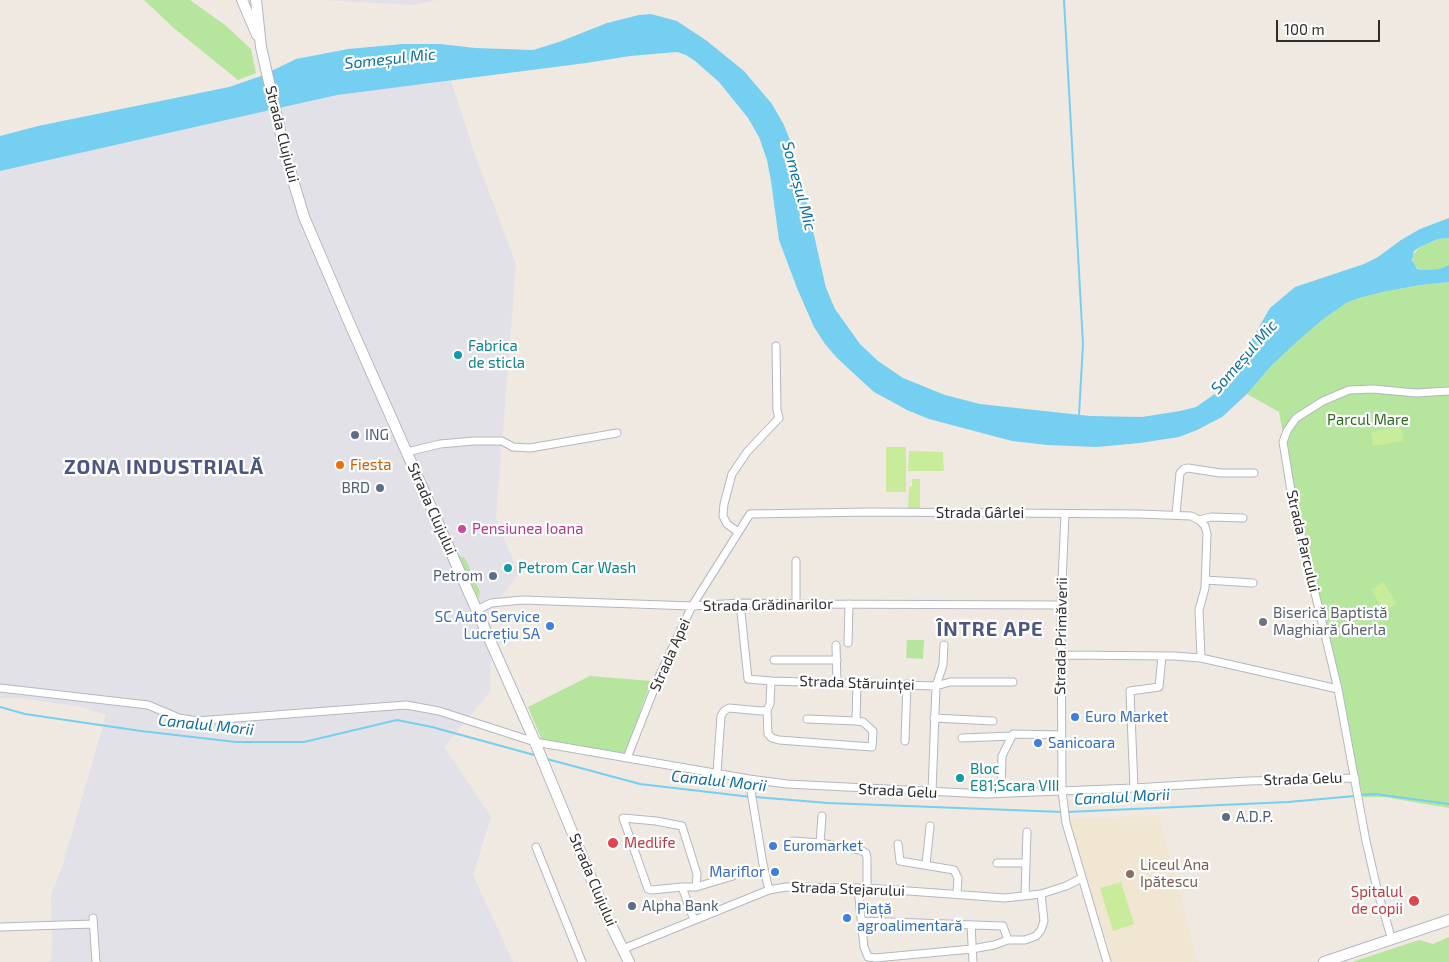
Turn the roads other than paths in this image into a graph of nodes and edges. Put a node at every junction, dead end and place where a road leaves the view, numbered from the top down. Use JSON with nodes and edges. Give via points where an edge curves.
{"nodes":[{"id":1,"x":242,"y":0,"type":"edge"},
{"id":2,"x":256,"y":0,"type":"edge"},
{"id":3,"x":261,"y":47,"type":"junction"},
{"id":4,"x":776,"y":346,"type":"dead end"},
{"id":5,"x":1449,"y":391,"type":"edge"},
{"id":6,"x":617,"y":433,"type":"dead end"},
{"id":7,"x":407,"y":452,"type":"junction"},
{"id":8,"x":1254,"y":473,"type":"dead end"},
{"id":9,"x":750,"y":514,"type":"joint"},
{"id":10,"x":1064,"y":514,"type":"junction"},
{"id":11,"x":1176,"y":514,"type":"junction"},
{"id":12,"x":1243,"y":518,"type":"dead end"},
{"id":13,"x":1199,"y":520,"type":"junction"},
{"id":14,"x":738,"y":532,"type":"junction"},
{"id":15,"x":796,"y":561,"type":"dead end"},
{"id":16,"x":1205,"y":580,"type":"junction"},
{"id":17,"x":1253,"y":583,"type":"dead end"},
{"id":18,"x":740,"y":602,"type":"junction"},
{"id":19,"x":796,"y":604,"type":"junction"},
{"id":20,"x":849,"y":604,"type":"junction"},
{"id":21,"x":1061,"y":605,"type":"junction"},
{"id":22,"x":692,"y":606,"type":"junction"},
{"id":23,"x":477,"y":610,"type":"junction"},
{"id":24,"x":848,"y":643,"type":"dead end"},
{"id":25,"x":836,"y":645,"type":"dead end"},
{"id":26,"x":944,"y":645,"type":"dead end"},
{"id":27,"x":1062,"y":655,"type":"junction"},
{"id":28,"x":1162,"y":656,"type":"junction"},
{"id":29,"x":1201,"y":658,"type":"junction"},
{"id":30,"x":774,"y":660,"type":"dead end"},
{"id":31,"x":837,"y":660,"type":"junction"},
{"id":32,"x":770,"y":681,"type":"junction"},
{"id":33,"x":837,"y":682,"type":"junction"},
{"id":34,"x":1013,"y":682,"type":"dead end"},
{"id":35,"x":857,"y":683,"type":"junction"},
{"id":36,"x":907,"y":684,"type":"junction"},
{"id":37,"x":936,"y":686,"type":"junction"},
{"id":38,"x":0,"y":688,"type":"edge"},
{"id":39,"x":1338,"y":689,"type":"junction"},
{"id":40,"x":767,"y":710,"type":"junction"},
{"id":41,"x":934,"y":718,"type":"junction"},
{"id":42,"x":807,"y":719,"type":"dead end"},
{"id":43,"x":856,"y":721,"type":"junction"},
{"id":44,"x":993,"y":721,"type":"dead end"},
{"id":45,"x":1060,"y":735,"type":"junction"},
{"id":46,"x":1012,"y":736,"type":"junction"},
{"id":47,"x":962,"y":738,"type":"dead end"},
{"id":48,"x":905,"y":741,"type":"dead end"},
{"id":49,"x":536,"y":746,"type":"junction"},
{"id":50,"x":627,"y":758,"type":"junction"},
{"id":51,"x":717,"y":773,"type":"junction"},
{"id":52,"x":749,"y":779,"type":"junction"},
{"id":53,"x":1355,"y":781,"type":"junction"},
{"id":54,"x":1134,"y":788,"type":"junction"},
{"id":55,"x":1062,"y":791,"type":"junction"},
{"id":56,"x":932,"y":792,"type":"junction"},
{"id":57,"x":1001,"y":793,"type":"junction"},
{"id":58,"x":822,"y":816,"type":"dead end"},
{"id":59,"x":930,"y":826,"type":"dead end"},
{"id":60,"x":1027,"y":832,"type":"dead end"},
{"id":61,"x":794,"y":841,"type":"dead end"},
{"id":62,"x":820,"y":843,"type":"junction"},
{"id":63,"x":898,"y":844,"type":"dead end"},
{"id":64,"x":536,"y":847,"type":"dead end"},
{"id":65,"x":997,"y":863,"type":"dead end"},
{"id":66,"x":1026,"y":863,"type":"junction"},
{"id":67,"x":926,"y":866,"type":"junction"},
{"id":68,"x":733,"y":876,"type":"dead end"},
{"id":69,"x":1082,"y":878,"type":"junction"},
{"id":70,"x":682,"y":887,"type":"junction"},
{"id":71,"x":696,"y":887,"type":"junction"},
{"id":72,"x":858,"y":888,"type":"junction"},
{"id":73,"x":868,"y":888,"type":"junction"},
{"id":74,"x":769,"y":890,"type":"junction"},
{"id":75,"x":957,"y":894,"type":"junction"},
{"id":76,"x":1041,"y":894,"type":"junction"},
{"id":77,"x":1025,"y":896,"type":"junction"},
{"id":78,"x":694,"y":920,"type":"junction"},
{"id":79,"x":1449,"y":920,"type":"edge"},
{"id":80,"x":862,"y":921,"type":"junction"},
{"id":81,"x":971,"y":925,"type":"junction"},
{"id":82,"x":0,"y":927,"type":"edge"},
{"id":83,"x":1008,"y":940,"type":"junction"},
{"id":84,"x":1392,"y":940,"type":"junction"},
{"id":85,"x":972,"y":948,"type":"junction"},
{"id":86,"x":622,"y":949,"type":"junction"},
{"id":87,"x":96,"y":962,"type":"edge"},
{"id":88,"x":582,"y":962,"type":"edge"},
{"id":89,"x":629,"y":962,"type":"edge"},
{"id":90,"x":973,"y":962,"type":"edge"},
{"id":91,"x":1107,"y":962,"type":"edge"},
{"id":92,"x":1324,"y":962,"type":"edge"}],
"edges":[{"from":1,"to":3,"type":"main road","name":"Strada Clujului"},
{"from":2,"to":3,"type":"main road","name":"Strada Clujului"},
{"from":3,"to":7,"type":"main road","name":"Strada Clujului","via":[[286,157],[304,217]]},
{"from":4,"to":14,"type":"street","via":[[779,418],[747,452],[732,474],[724,504],[723,516],[727,524]]},
{"from":5,"to":39,"type":"street","name":"Strada Parcului","via":[[1349,390],[1322,401],[1296,418],[1282,442]]},
{"from":6,"to":7,"type":"street","via":[[530,448],[513,447],[502,441],[474,441],[440,444]]},
{"from":7,"to":23,"type":"main road","name":"Strada Clujului"},
{"from":8,"to":11,"type":"street","via":[[1184,469],[1180,473]]},
{"from":9,"to":10,"type":"street","name":"Strada Gârlei"},
{"from":9,"to":14,"type":"street","name":"Strada Apei"},
{"from":10,"to":11,"type":"street","name":"Strada Gârlei"},
{"from":10,"to":21,"type":"street","name":"Strada Primăverii"},
{"from":11,"to":13,"type":"street","name":"Strada Gârlei"},
{"from":12,"to":13,"type":"street"},
{"from":13,"to":16,"type":"street","via":[[1207,534]]},
{"from":14,"to":22,"type":"street","name":"Strada Apei"},
{"from":15,"to":19,"type":"street"},
{"from":16,"to":17,"type":"street"},
{"from":16,"to":29,"type":"street","via":[[1199,610]]},
{"from":18,"to":19,"type":"street","name":"Strada Grădinarilor"},
{"from":18,"to":22,"type":"street","name":"Strada Grădinarilor"},
{"from":18,"to":32,"type":"street","name":"Strada Stăruinței","via":[[746,674],[748,679]]},
{"from":19,"to":20,"type":"street","name":"Strada Grădinarilor"},
{"from":20,"to":21,"type":"street","name":"Strada Grădinarilor"},
{"from":20,"to":24,"type":"street"},
{"from":21,"to":27,"type":"street","name":"Strada Primăverii"},
{"from":22,"to":23,"type":"street","name":"Strada Grădinarilor","via":[[522,600],[491,603]]},
{"from":22,"to":50,"type":"street","name":"Strada Apei","via":[[658,679]]},
{"from":23,"to":49,"type":"main road","name":"Strada Clujului"},
{"from":25,"to":31,"type":"street"},
{"from":26,"to":37,"type":"street","via":[[943,665]]},
{"from":27,"to":28,"type":"street"},
{"from":27,"to":45,"type":"street","name":"Strada Primăverii"},
{"from":28,"to":29,"type":"street"},
{"from":28,"to":54,"type":"street","via":[[1159,687],[1130,691]]},
{"from":29,"to":39,"type":"street"},
{"from":30,"to":31,"type":"street"},
{"from":31,"to":33,"type":"street"},
{"from":32,"to":33,"type":"street","name":"Strada Stăruinței"},
{"from":32,"to":40,"type":"street"},
{"from":33,"to":35,"type":"street","name":"Strada Stăruinței"},
{"from":34,"to":37,"type":"street","via":[[950,682]]},
{"from":35,"to":36,"type":"street","name":"Strada Stăruinței"},
{"from":35,"to":43,"type":"street"},
{"from":36,"to":37,"type":"street","name":"Strada Stăruinței"},
{"from":36,"to":48,"type":"street"},
{"from":37,"to":41,"type":"street","name":"Strada Stăruinței"},
{"from":38,"to":49,"type":"street","name":"Strada Gelu","via":[[148,705],[179,718],[197,721],[406,705],[439,711]]},
{"from":39,"to":53,"type":"street","name":"Strada Parcului"},
{"from":40,"to":43,"type":"street","via":[[768,734],[772,738],[872,747],[873,731],[863,722]]},
{"from":40,"to":51,"type":"street","via":[[729,708],[724,711]]},
{"from":41,"to":44,"type":"street"},
{"from":41,"to":56,"type":"street","name":"Strada Stăruinței"},
{"from":42,"to":43,"type":"street"},
{"from":45,"to":46,"type":"street"},
{"from":45,"to":55,"type":"street","name":"Strada Primăverii"},
{"from":46,"to":47,"type":"street"},
{"from":46,"to":57,"type":"street","via":[[1002,756]]},
{"from":49,"to":50,"type":"street","name":"Strada Gelu"},
{"from":49,"to":86,"type":"main road","name":"Strada Clujului"},
{"from":50,"to":51,"type":"street","name":"Strada Gelu"},
{"from":51,"to":52,"type":"street","name":"Strada Gelu"},
{"from":52,"to":56,"type":"street","name":"Strada Gelu"},
{"from":52,"to":74,"type":"street"},
{"from":53,"to":54,"type":"street","name":"Strada Gelu","via":[[1248,781]]},
{"from":53,"to":84,"type":"street","name":"Strada Parcului","via":[[1376,884]]},
{"from":54,"to":55,"type":"street","name":"Strada Gelu"},
{"from":55,"to":57,"type":"street","name":"Strada Gelu"},
{"from":55,"to":69,"type":"street","name":"Strada Primăverii","via":[[1066,823]]},
{"from":56,"to":57,"type":"street","name":"Strada Gelu"},
{"from":58,"to":62,"type":"street"},
{"from":59,"to":67,"type":"street"},
{"from":60,"to":66,"type":"street"},
{"from":61,"to":62,"type":"street"},
{"from":62,"to":73,"type":"street","via":[[866,853]]},
{"from":63,"to":67,"type":"street","via":[[900,861]]},
{"from":64,"to":88,"type":"street"},
{"from":65,"to":66,"type":"street"},
{"from":66,"to":77,"type":"street"},
{"from":67,"to":75,"type":"street","via":[[954,870],[958,878]]},
{"from":68,"to":71,"type":"street"},
{"from":69,"to":76,"type":"street","name":"Strada Stejarului"},
{"from":69,"to":91,"type":"street","name":"Strada Primăverii"},
{"from":70,"to":71,"type":"street"},
{"from":70,"to":71,"type":"street","via":[[648,889],[623,818],[682,826],[697,874]]},
{"from":70,"to":78,"type":"street"},
{"from":72,"to":73,"type":"street","name":"Strada Stejarului"},
{"from":72,"to":74,"type":"street","name":"Strada Stejarului","via":[[786,887]]},
{"from":72,"to":80,"type":"street"},
{"from":73,"to":75,"type":"street","name":"Strada Stejarului"},
{"from":74,"to":78,"type":"street","name":"Strada Stejarului"},
{"from":75,"to":77,"type":"street","name":"Strada Stejarului","via":[[1005,898]]},
{"from":76,"to":77,"type":"street","name":"Strada Stejarului"},
{"from":76,"to":83,"type":"street","via":[[1042,930],[1025,940]]},
{"from":78,"to":86,"type":"street","name":"Strada Stejarului"},
{"from":79,"to":84,"type":"main road"},
{"from":80,"to":81,"type":"street"},
{"from":80,"to":85,"type":"street","via":[[868,957]]},
{"from":81,"to":83,"type":"street","via":[[1003,926]]},
{"from":81,"to":85,"type":"street"},
{"from":82,"to":87,"type":"street","via":[[93,921]]},
{"from":83,"to":85,"type":"street"},
{"from":84,"to":92,"type":"main road"},
{"from":85,"to":90,"type":"street"},
{"from":86,"to":89,"type":"main road","name":"Strada Clujului"}]}
